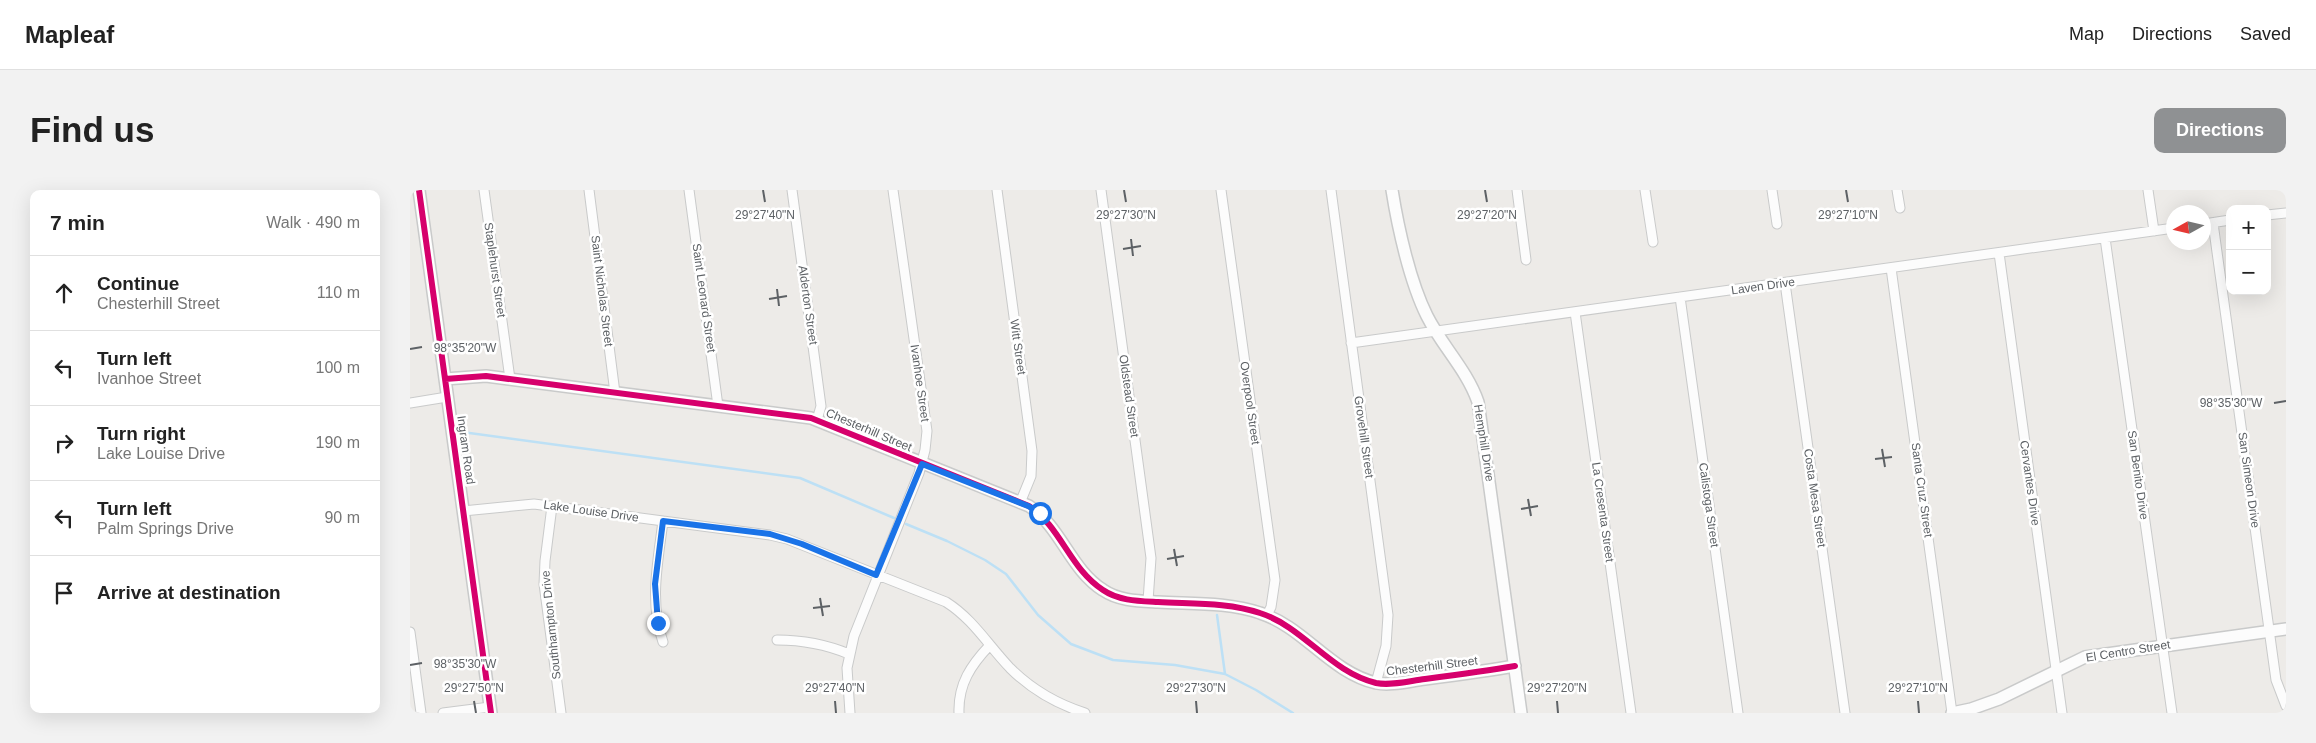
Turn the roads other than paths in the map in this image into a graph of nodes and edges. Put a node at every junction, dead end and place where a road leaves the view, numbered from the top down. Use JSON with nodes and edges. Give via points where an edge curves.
{"nodes":[{"id":1,"x":419,"y":190,"type":"edge"},
{"id":2,"x":484,"y":190,"type":"edge"},
{"id":3,"x":589,"y":190,"type":"edge"},
{"id":4,"x":689,"y":190,"type":"edge"},
{"id":5,"x":792,"y":190,"type":"edge"},
{"id":6,"x":893,"y":190,"type":"edge"},
{"id":7,"x":997,"y":190,"type":"edge"},
{"id":8,"x":1100,"y":190,"type":"edge"},
{"id":9,"x":1221,"y":190,"type":"edge"},
{"id":10,"x":1331,"y":190,"type":"edge"},
{"id":11,"x":1392,"y":190,"type":"edge"},
{"id":12,"x":1516,"y":190,"type":"edge"},
{"id":13,"x":1646,"y":190,"type":"edge"},
{"id":14,"x":1772,"y":190,"type":"edge"},
{"id":15,"x":1897,"y":190,"type":"edge"},
{"id":16,"x":2148,"y":190,"type":"edge"},
{"id":17,"x":1900,"y":208,"type":"dead end"},
{"id":18,"x":2286,"y":213,"type":"edge"},
{"id":19,"x":2271,"y":215,"type":"edge"},
{"id":20,"x":2226,"y":221,"type":"edge"},
{"id":21,"x":2213,"y":223,"type":"joint"},
{"id":22,"x":1777,"y":224,"type":"dead end"},
{"id":23,"x":2166,"y":229,"type":"edge"},
{"id":24,"x":2154,"y":231,"type":"junction"},
{"id":25,"x":2105,"y":238,"type":"junction"},
{"id":26,"x":1653,"y":242,"type":"dead end"},
{"id":27,"x":1999,"y":253,"type":"junction"},
{"id":28,"x":1526,"y":260,"type":"dead end"},
{"id":29,"x":1891,"y":268,"type":"junction"},
{"id":30,"x":1785,"y":283,"type":"junction"},
{"id":31,"x":1680,"y":297,"type":"junction"},
{"id":32,"x":1575,"y":312,"type":"junction"},
{"id":33,"x":1436,"y":332,"type":"junction"},
{"id":34,"x":1351,"y":343,"type":"junction"},
{"id":35,"x":445,"y":379,"type":"junction"},
{"id":36,"x":510,"y":379,"type":"junction"},
{"id":37,"x":615,"y":393,"type":"junction"},
{"id":38,"x":447,"y":397,"type":"junction"},
{"id":39,"x":410,"y":403,"type":"edge"},
{"id":40,"x":718,"y":406,"type":"junction"},
{"id":41,"x":818,"y":420,"type":"junction"},
{"id":42,"x":922,"y":464,"type":"junction"},
{"id":43,"x":1020,"y":503,"type":"junction"},
{"id":44,"x":552,"y":506,"type":"junction"},
{"id":45,"x":462,"y":511,"type":"junction"},
{"id":46,"x":663,"y":521,"type":"junction"},
{"id":47,"x":876,"y":575,"type":"junction"},
{"id":48,"x":1148,"y":601,"type":"junction"},
{"id":49,"x":1267,"y":615,"type":"junction"},
{"id":50,"x":2286,"y":629,"type":"edge"},
{"id":51,"x":2270,"y":631,"type":"junction"},
{"id":52,"x":410,"y":632,"type":"edge"},
{"id":53,"x":777,"y":640,"type":"dead end"},
{"id":54,"x":664,"y":642,"type":"dead end"},
{"id":55,"x":990,"y":645,"type":"junction"},
{"id":56,"x":2162,"y":645,"type":"junction"},
{"id":57,"x":849,"y":654,"type":"junction"},
{"id":58,"x":1515,"y":666,"type":"junction"},
{"id":59,"x":2056,"y":669,"type":"junction"},
{"id":60,"x":1376,"y":683,"type":"junction"},
{"id":61,"x":2286,"y":706,"type":"edge"},
{"id":62,"x":490,"y":710,"type":"edge"},
{"id":63,"x":1074,"y":711,"type":"edge"},
{"id":64,"x":421,"y":713,"type":"edge"},
{"id":65,"x":443,"y":713,"type":"edge"},
{"id":66,"x":560,"y":713,"type":"edge"},
{"id":67,"x":850,"y":713,"type":"edge"},
{"id":68,"x":959,"y":713,"type":"edge"},
{"id":69,"x":1085,"y":713,"type":"edge"},
{"id":70,"x":1521,"y":713,"type":"edge"},
{"id":71,"x":1631,"y":713,"type":"edge"},
{"id":72,"x":1738,"y":713,"type":"edge"},
{"id":73,"x":1845,"y":713,"type":"edge"},
{"id":74,"x":1952,"y":713,"type":"edge"},
{"id":75,"x":2062,"y":713,"type":"edge"},
{"id":76,"x":2172,"y":713,"type":"edge"}],
"edges":[{"from":1,"to":35,"type":"street","name":"Ingram Road"},
{"from":2,"to":36,"type":"street","name":"Staplehurst Street"},
{"from":3,"to":37,"type":"street","name":"Saint Nicholas Street"},
{"from":4,"to":40,"type":"street","name":"Saint Leonard Street"},
{"from":5,"to":41,"type":"street","name":"Alderton Street","via":[[821,406]]},
{"from":6,"to":42,"type":"street","name":"Ivanhoe Street","via":[[927,431]]},
{"from":7,"to":43,"type":"street","name":"Witt Street","via":[[1032,450],[1031,476]]},
{"from":8,"to":48,"type":"street","name":"Oldstead Street","via":[[1150,558]]},
{"from":9,"to":49,"type":"street","name":"Overpool Street","via":[[1275,580],[1273,600]]},
{"from":10,"to":34,"type":"street","name":"Grovehill Street"},
{"from":11,"to":33,"type":"street","name":"Hemphill Drive","via":[[1404,248],[1426,315]]},
{"from":12,"to":28,"type":"street"},
{"from":13,"to":26,"type":"street"},
{"from":14,"to":22,"type":"street"},
{"from":15,"to":17,"type":"street"},
{"from":16,"to":24,"type":"street"},
{"from":18,"to":19,"type":"street"},
{"from":20,"to":21,"type":"street"},
{"from":21,"to":51,"type":"street","name":"San Simeon Drive"},
{"from":23,"to":24,"type":"street","name":"Laven Drive"},
{"from":24,"to":25,"type":"street","name":"Laven Drive"},
{"from":25,"to":27,"type":"street","name":"Laven Drive"},
{"from":25,"to":56,"type":"street","name":"San Benito Drive"},
{"from":27,"to":29,"type":"street","name":"Laven Drive"},
{"from":27,"to":59,"type":"street","name":"Cervantes Drive"},
{"from":29,"to":30,"type":"street","name":"Laven Drive"},
{"from":29,"to":74,"type":"street","name":"Santa Cruz Street"},
{"from":30,"to":31,"type":"street","name":"Laven Drive"},
{"from":30,"to":73,"type":"street","name":"Costa Mesa Street"},
{"from":31,"to":32,"type":"street","name":"Laven Drive"},
{"from":31,"to":72,"type":"street","name":"Calistoga Street"},
{"from":32,"to":33,"type":"street","name":"Laven Drive"},
{"from":32,"to":71,"type":"street","name":"La Cresenta Street"},
{"from":33,"to":34,"type":"street","name":"Laven Drive"},
{"from":33,"to":58,"type":"street","name":"Hemphill Drive","via":[[1468,379],[1480,408]]},
{"from":34,"to":60,"type":"street","name":"Grovehill Street","via":[[1388,615],[1386,646]]},
{"from":35,"to":36,"type":"street","name":"Chesterhill Street","via":[[474,375]]},
{"from":35,"to":38,"type":"street","name":"Ingram Road"},
{"from":36,"to":37,"type":"street","name":"Chesterhill Street"},
{"from":37,"to":40,"type":"street","name":"Chesterhill Street"},
{"from":38,"to":39,"type":"street"},
{"from":38,"to":45,"type":"street","name":"Ingram Road"},
{"from":40,"to":41,"type":"street","name":"Chesterhill Street"},
{"from":41,"to":42,"type":"street","name":"Chesterhill Street"},
{"from":42,"to":43,"type":"street","name":"Chesterhill Street"},
{"from":42,"to":47,"type":"street","name":"Ivanhoe Street"},
{"from":43,"to":48,"type":"street","name":"Chesterhill Street","via":[[1040,513],[1085,574],[1103,590],[1121,598]]},
{"from":44,"to":45,"type":"street","name":"Lake Louise Drive","via":[[528,504]]},
{"from":44,"to":46,"type":"street","name":"Lake Louise Drive"},
{"from":44,"to":66,"type":"street","name":"Southhampton Drive","via":[[544,584]]},
{"from":45,"to":62,"type":"street","name":"Ingram Road"},
{"from":46,"to":47,"type":"street","name":"Lake Louise Drive","via":[[770,534]]},
{"from":46,"to":54,"type":"street","via":[[655,597]]},
{"from":47,"to":55,"type":"street","name":"Lake Louise Drive","via":[[953,607],[976,626]]},
{"from":47,"to":57,"type":"street","name":"Ivanhoe Street"},
{"from":48,"to":49,"type":"street","name":"Chesterhill Street","via":[[1226,606]]},
{"from":49,"to":60,"type":"street","name":"Chesterhill Street","via":[[1293,628],[1344,669]]},
{"from":50,"to":51,"type":"street","name":"El Centro Street"},
{"from":51,"to":56,"type":"street","name":"El Centro Street"},
{"from":51,"to":61,"type":"street","name":"San Simeon Drive","via":[[2276,680]]},
{"from":52,"to":64,"type":"street"},
{"from":53,"to":57,"type":"street","via":[[809,641]]},
{"from":55,"to":63,"type":"street","name":"Lake Louise Drive","via":[[1034,688]]},
{"from":55,"to":68,"type":"street","via":[[962,683]]},
{"from":56,"to":59,"type":"street","name":"El Centro Street","via":[[2085,657]]},
{"from":56,"to":76,"type":"street","name":"San Benito Drive"},
{"from":57,"to":67,"type":"street","name":"Ivanhoe Street","via":[[847,685]]},
{"from":58,"to":60,"type":"street","name":"Chesterhill Street","via":[[1398,683]]},
{"from":58,"to":70,"type":"street","name":"Hemphill Drive"},
{"from":59,"to":74,"type":"street","name":"El Centro Street","via":[[1999,699]]},
{"from":59,"to":75,"type":"street","name":"Cervantes Drive"},
{"from":62,"to":65,"type":"street"},
{"from":63,"to":69,"type":"street","name":"Lake Louise Drive"}]}
